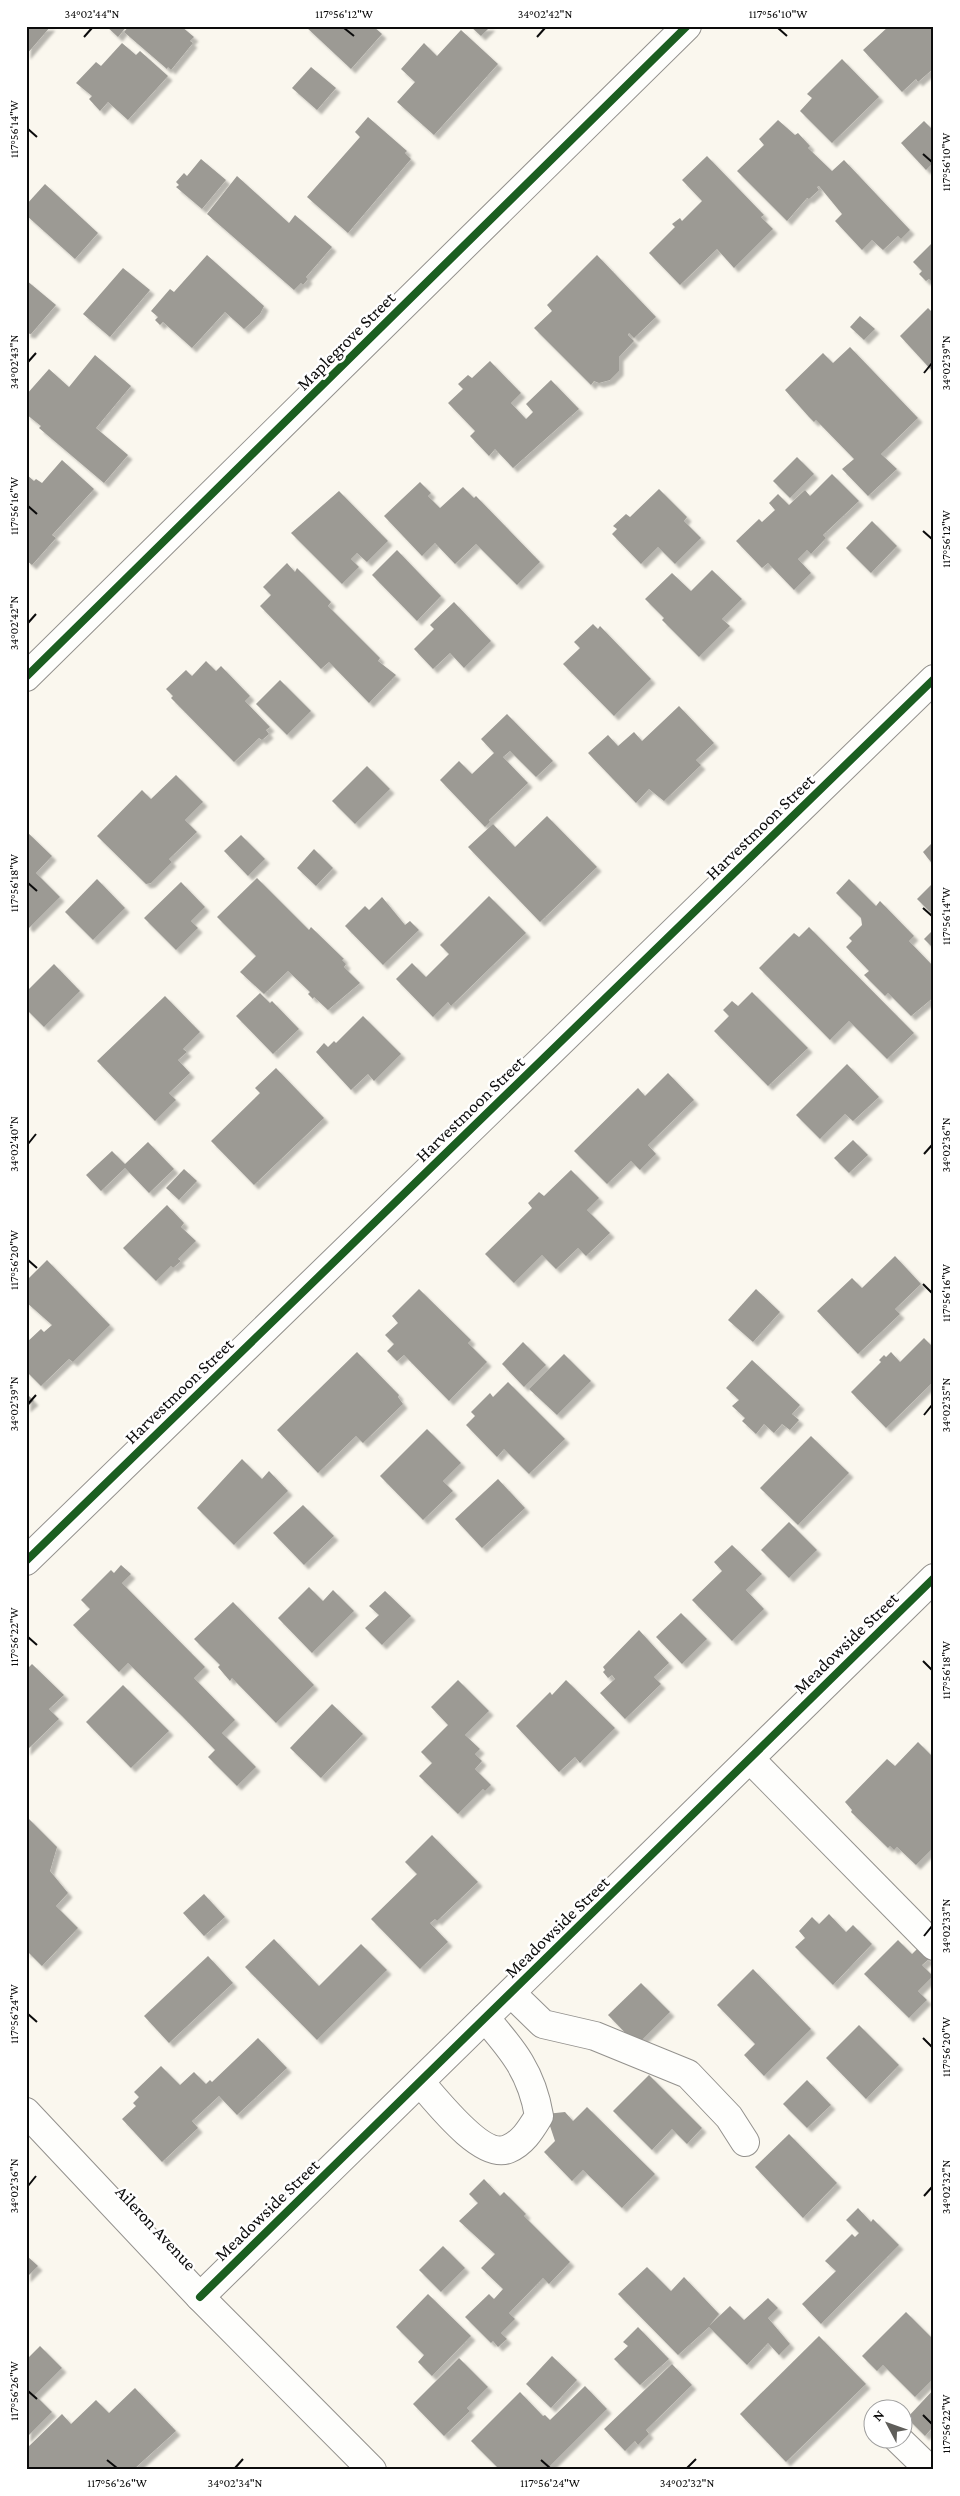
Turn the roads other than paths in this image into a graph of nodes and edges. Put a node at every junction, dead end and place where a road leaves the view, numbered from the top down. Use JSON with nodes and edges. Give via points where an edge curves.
{"nodes":[{"id":1,"x":687,"y":26,"type":"edge"},
{"id":2,"x":26,"y":677,"type":"edge"},
{"id":3,"x":934,"y":679,"type":"edge"},
{"id":4,"x":26,"y":1561,"type":"edge"},
{"id":5,"x":934,"y":1578,"type":"edge"},
{"id":6,"x":750,"y":1759,"type":"junction"},
{"id":7,"x":934,"y":1946,"type":"edge"},
{"id":8,"x":511,"y":1993,"type":"junction"},
{"id":9,"x":485,"y":2018,"type":"junction"},
{"id":10,"x":420,"y":2082,"type":"junction"},
{"id":11,"x":26,"y":2112,"type":"edge"},
{"id":12,"x":745,"y":2142,"type":"dead end"},
{"id":13,"x":200,"y":2297,"type":"junction"},
{"id":14,"x":908,"y":2448,"type":"edge"},
{"id":15,"x":372,"y":2470,"type":"edge"},
{"id":16,"x":930,"y":2470,"type":"edge"}],
"edges":[{"from":1,"to":2,"type":"street","name":"Maplegrove Street"},
{"from":3,"to":4,"type":"street","name":"Harvestmoon Street"},
{"from":5,"to":6,"type":"street","name":"Meadowside Street"},
{"from":6,"to":7,"type":"street"},
{"from":6,"to":8,"type":"street","name":"Meadowside Street"},
{"from":8,"to":9,"type":"street","name":"Meadowside Street"},
{"from":8,"to":12,"type":"street","via":[[543,2024],[595,2036],[688,2074],[730,2116]]},
{"from":9,"to":10,"type":"street","name":"Meadowside Street"},
{"from":9,"to":10,"type":"street","via":[[528,2074],[536,2099],[539,2116],[518,2144],[506,2150],[491,2149],[473,2139]]},
{"from":10,"to":13,"type":"street","name":"Meadowside Street"},
{"from":11,"to":13,"type":"street","name":"Aileron Avenue"},
{"from":13,"to":15,"type":"street","name":"Aileron Avenue"},
{"from":14,"to":16,"type":"street"}]}
